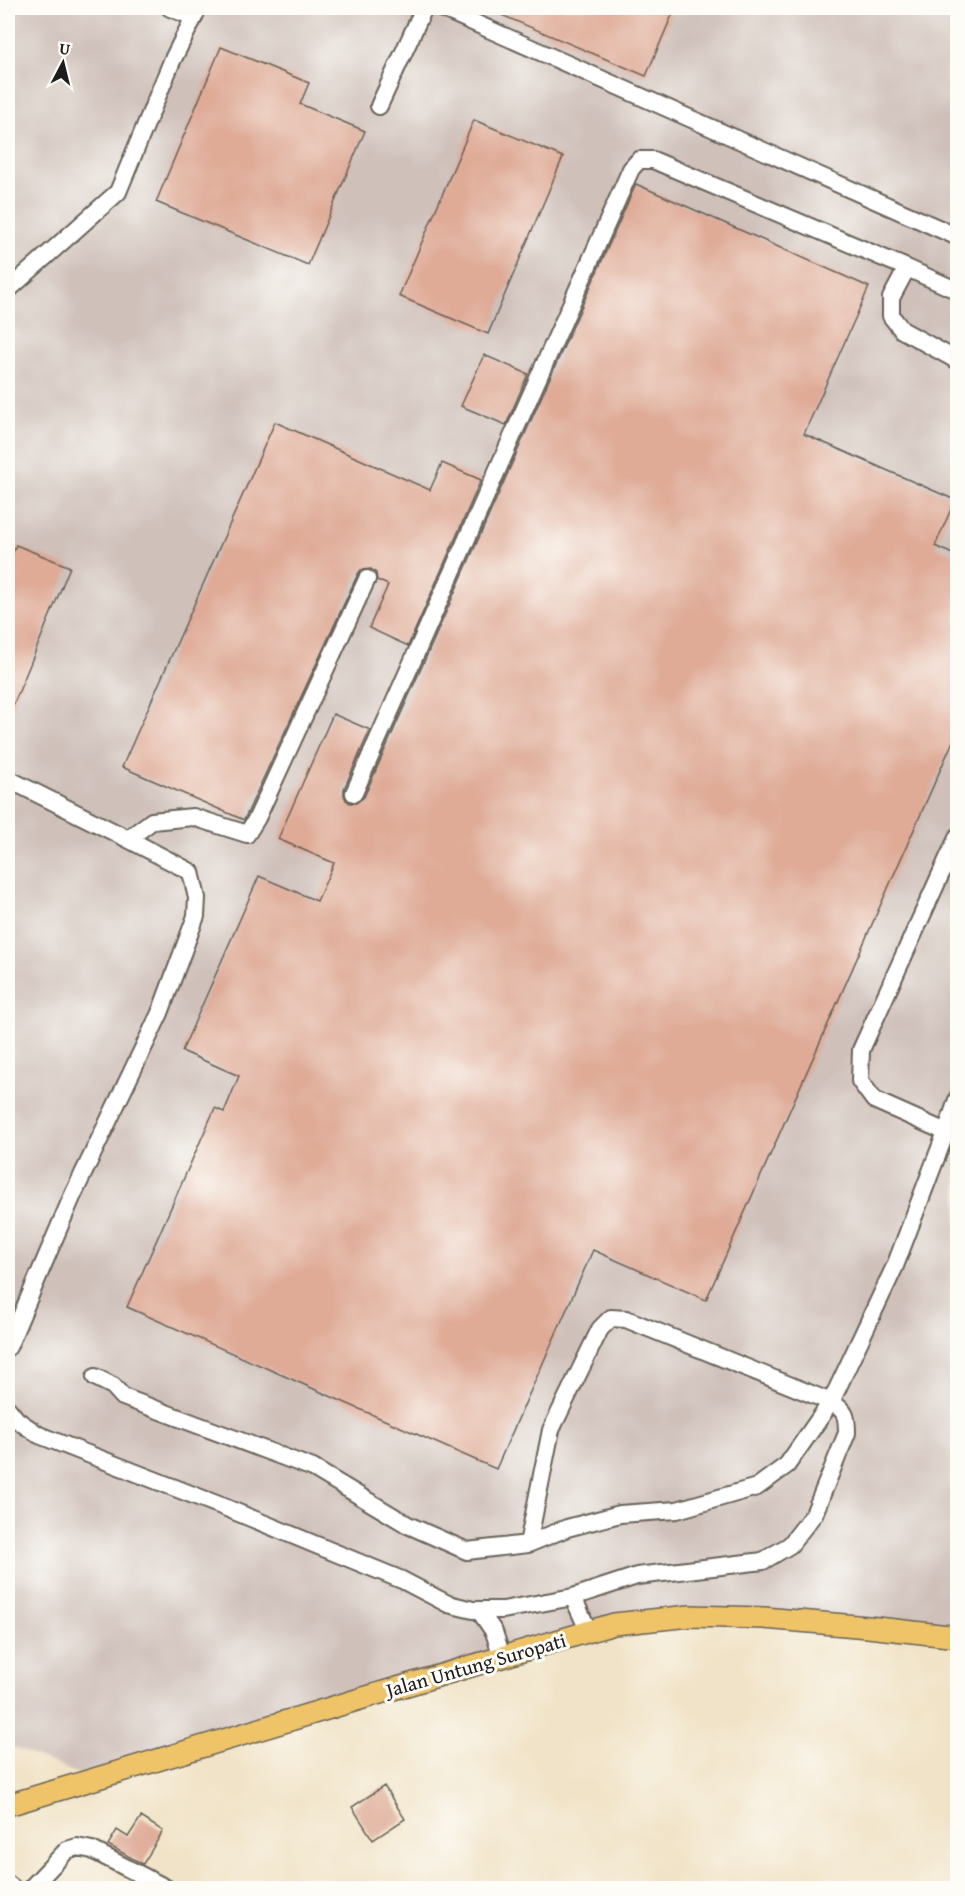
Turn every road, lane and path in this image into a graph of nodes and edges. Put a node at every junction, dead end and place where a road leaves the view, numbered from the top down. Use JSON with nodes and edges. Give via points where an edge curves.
{"nodes":[{"id":1,"x":170,"y":8,"type":"edge"},
{"id":2,"x":424,"y":8,"type":"edge"},
{"id":3,"x":441,"y":8,"type":"edge"},
{"id":4,"x":196,"y":12,"type":"edge"},
{"id":5,"x":379,"y":106,"type":"dead end"},
{"id":6,"x":957,"y":237,"type":"edge"},
{"id":7,"x":907,"y":268,"type":"junction"},
{"id":8,"x":8,"y":290,"type":"edge"},
{"id":9,"x":957,"y":291,"type":"edge"},
{"id":10,"x":957,"y":361,"type":"edge"},
{"id":11,"x":367,"y":579,"type":"dead end"},
{"id":12,"x":8,"y":779,"type":"edge"},
{"id":13,"x":354,"y":793,"type":"dead end"},
{"id":14,"x":957,"y":836,"type":"edge"},
{"id":15,"x":128,"y":839,"type":"junction"},
{"id":16,"x":957,"y":1097,"type":"edge"},
{"id":17,"x":946,"y":1132,"type":"junction"},
{"id":18,"x":8,"y":1347,"type":"edge"},
{"id":19,"x":95,"y":1377,"type":"dead end"},
{"id":20,"x":831,"y":1402,"type":"junction"},
{"id":21,"x":8,"y":1409,"type":"edge"},
{"id":22,"x":528,"y":1544,"type":"junction"},
{"id":23,"x":573,"y":1597,"type":"junction"},
{"id":24,"x":479,"y":1610,"type":"junction"},
{"id":25,"x":588,"y":1632,"type":"junction"},
{"id":26,"x":957,"y":1637,"type":"edge"},
{"id":27,"x":502,"y":1657,"type":"junction"},
{"id":28,"x":8,"y":1805,"type":"edge"},
{"id":29,"x":8,"y":1884,"type":"edge"},
{"id":30,"x":13,"y":1888,"type":"edge"},
{"id":31,"x":31,"y":1888,"type":"edge"},
{"id":32,"x":166,"y":1888,"type":"edge"}],
"edges":[{"from":1,"to":4,"type":"street"},
{"from":2,"to":5,"type":"street"},
{"from":3,"to":6,"type":"street"},
{"from":4,"to":8,"type":"street","via":[[118,192]]},
{"from":7,"to":9,"type":"street"},
{"from":7,"to":10,"type":"street","via":[[891,298],[891,316],[902,330]]},
{"from":7,"to":13,"type":"street","via":[[652,160],[639,160],[631,169]]},
{"from":11,"to":15,"type":"street","via":[[247,834],[193,817],[152,821]]},
{"from":12,"to":15,"type":"street"},
{"from":14,"to":17,"type":"street","via":[[861,1050],[860,1081],[874,1100]]},
{"from":15,"to":18,"type":"street","via":[[191,872],[197,898],[196,916],[160,1013],[72,1197]]},
{"from":16,"to":17,"type":"street"},
{"from":17,"to":20,"type":"street","via":[[895,1266]]},
{"from":19,"to":22,"type":"street","via":[[113,1386],[123,1397],[313,1467],[408,1525],[467,1551]]},
{"from":20,"to":22,"type":"street","via":[[787,1465],[757,1487],[677,1510],[620,1514],[567,1528]]},
{"from":20,"to":22,"type":"street","via":[[626,1319],[611,1318],[600,1329],[551,1430]]},
{"from":20,"to":23,"type":"street","via":[[843,1409],[847,1433],[814,1514],[790,1545],[763,1561],[637,1576]]},
{"from":21,"to":24,"type":"street","via":[[39,1435],[402,1580],[448,1604]]},
{"from":23,"to":24,"type":"street","via":[[503,1610]]},
{"from":23,"to":25,"type":"street"},
{"from":24,"to":27,"type":"street","via":[[494,1632]]},
{"from":25,"to":26,"type":"main road","name":"Jalan Untung Suropati","via":[[614,1624],[690,1616],[764,1618]]},
{"from":25,"to":27,"type":"main road","name":"Jalan Untung Suropati"},
{"from":27,"to":28,"type":"main road","name":"Jalan Untung Suropati"},
{"from":29,"to":30,"type":"street"},
{"from":31,"to":32,"type":"street","via":[[66,1850],[77,1846]]}]}
